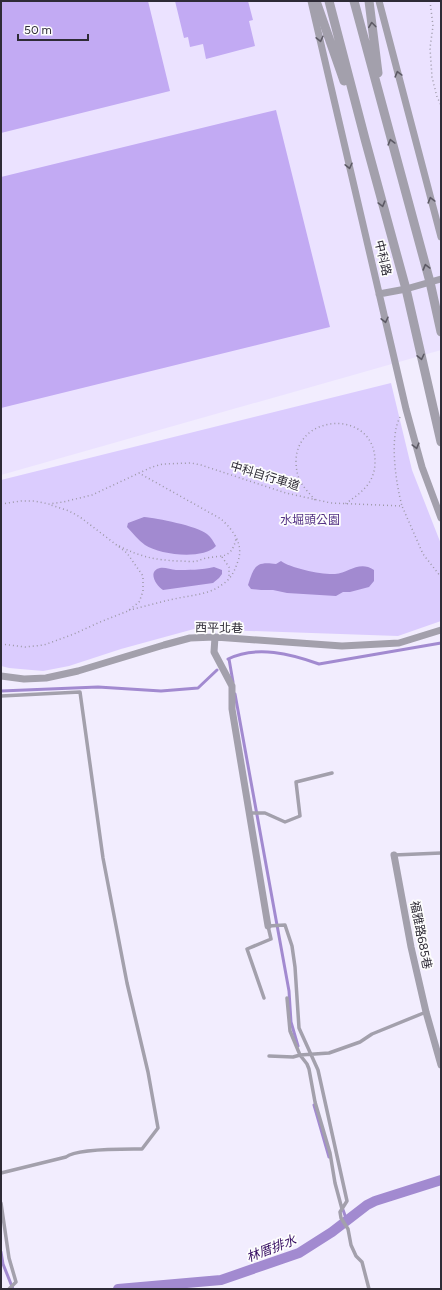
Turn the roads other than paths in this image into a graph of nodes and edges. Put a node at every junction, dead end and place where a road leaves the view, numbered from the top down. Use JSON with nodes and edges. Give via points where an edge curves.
{"nodes":[{"id":1,"x":311,"y":1,"type":"edge"},
{"id":2,"x":316,"y":1,"type":"edge"},
{"id":3,"x":329,"y":1,"type":"edge"},
{"id":4,"x":354,"y":1,"type":"edge"},
{"id":5,"x":369,"y":1,"type":"edge"},
{"id":6,"x":379,"y":1,"type":"edge"},
{"id":7,"x":381,"y":106,"type":"junction"},
{"id":8,"x":365,"y":139,"type":"junction"},
{"id":9,"x":441,"y":237,"type":"edge"},
{"id":10,"x":441,"y":280,"type":"edge"},
{"id":11,"x":430,"y":282,"type":"junction"},
{"id":12,"x":406,"y":289,"type":"junction"},
{"id":13,"x":379,"y":294,"type":"junction"},
{"id":14,"x":441,"y":332,"type":"edge"},
{"id":15,"x":441,"y":442,"type":"edge"},
{"id":16,"x":441,"y":518,"type":"edge"},
{"id":17,"x":441,"y":630,"type":"edge"},
{"id":18,"x":215,"y":637,"type":"junction"},
{"id":19,"x":1,"y":676,"type":"edge"},
{"id":20,"x":1,"y":696,"type":"edge"},
{"id":21,"x":332,"y":773,"type":"dead end"},
{"id":22,"x":250,"y":813,"type":"junction"},
{"id":23,"x":441,"y":853,"type":"edge"},
{"id":24,"x":394,"y":855,"type":"joint"},
{"id":25,"x":268,"y":926,"type":"junction"},
{"id":26,"x":264,"y":998,"type":"dead end"},
{"id":27,"x":287,"y":998,"type":"dead end"},
{"id":28,"x":426,"y":1012,"type":"junction"},
{"id":29,"x":312,"y":1054,"type":"junction"},
{"id":30,"x":300,"y":1055,"type":"junction"},
{"id":31,"x":269,"y":1056,"type":"dead end"},
{"id":32,"x":441,"y":1065,"type":"edge"},
{"id":33,"x":1,"y":1173,"type":"edge"},
{"id":34,"x":1,"y":1203,"type":"edge"},
{"id":35,"x":342,"y":1209,"type":"junction"},
{"id":36,"x":9,"y":1289,"type":"edge"},
{"id":37,"x":370,"y":1289,"type":"edge"}],
"edges":[{"from":1,"to":13,"type":"street","name":"中科路","one_way":true},
{"from":2,"to":8,"type":"street"},
{"from":3,"to":8,"type":"street","name":"中科路"},
{"from":4,"to":7,"type":"street"},
{"from":7,"to":5,"type":"street","one_way":true},
{"from":9,"to":6,"type":"street","one_way":true},
{"from":11,"to":7,"type":"street","one_way":true},
{"from":8,"to":12,"type":"street","name":"中科路","one_way":true},
{"from":10,"to":11,"type":"street"},
{"from":11,"to":12,"type":"street"},
{"from":11,"to":14,"type":"street"},
{"from":12,"to":13,"type":"street"},
{"from":12,"to":15,"type":"street","name":"中科路","one_way":true},
{"from":13,"to":16,"type":"street","name":"中科路","one_way":true,"via":[[422,467]]},
{"from":17,"to":18,"type":"street","name":"西平北巷","via":[[399,643],[342,646]]},
{"from":18,"to":19,"type":"street","name":"西平北巷","via":[[190,638],[46,678]]},
{"from":18,"to":22,"type":"street","via":[[214,652],[232,686],[232,709]]},
{"from":20,"to":33,"type":"lane","via":[[80,692],[103,858],[158,1128],[142,1149],[74,1153]]},
{"from":21,"to":22,"type":"lane","via":[[296,782],[300,816],[285,822],[265,813]]},
{"from":22,"to":25,"type":"street"},
{"from":23,"to":24,"type":"lane"},
{"from":24,"to":28,"type":"street","name":"福雅路685巷"},
{"from":25,"to":26,"type":"lane","via":[[271,939],[247,949]]},
{"from":25,"to":29,"type":"lane","via":[[285,925],[292,946],[300,1028]]},
{"from":27,"to":30,"type":"lane","via":[[290,1031]]},
{"from":28,"to":29,"type":"lane","via":[[372,1034],[348,1047],[323,1054]]},
{"from":28,"to":32,"type":"street","name":"福雅路685巷"},
{"from":29,"to":30,"type":"lane"},
{"from":29,"to":35,"type":"lane","via":[[318,1070],[347,1201]]},
{"from":30,"to":31,"type":"lane"},
{"from":30,"to":35,"type":"lane","via":[[307,1064]]},
{"from":34,"to":36,"type":"lane","via":[[9,1258],[16,1282]]},
{"from":35,"to":37,"type":"lane","via":[[341,1218],[348,1229],[356,1256],[362,1262]]}]}
